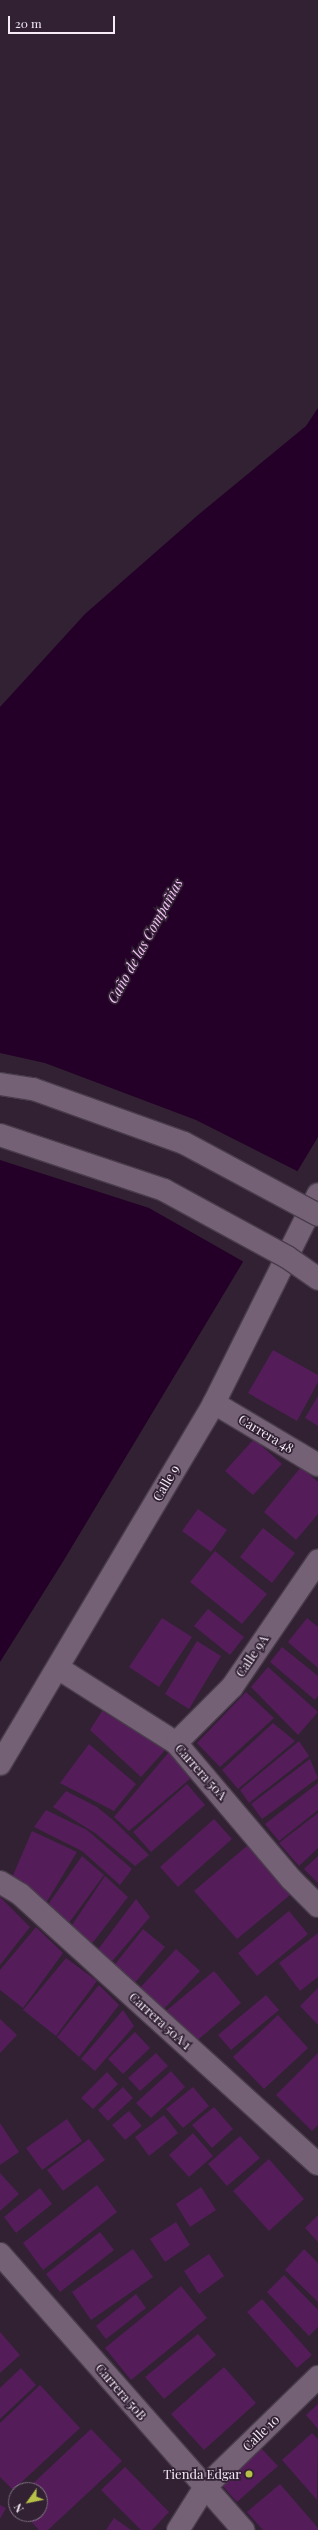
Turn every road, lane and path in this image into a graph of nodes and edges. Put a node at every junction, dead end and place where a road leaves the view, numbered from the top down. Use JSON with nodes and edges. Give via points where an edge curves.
{"nodes":[{"id":1,"x":0,"y":1084,"type":"edge"},
{"id":2,"x":0,"y":1135,"type":"edge"},
{"id":3,"x":318,"y":1194,"type":"edge"},
{"id":4,"x":318,"y":1215,"type":"edge"},
{"id":5,"x":318,"y":1279,"type":"edge"},
{"id":6,"x":214,"y":1403,"type":"junction"},
{"id":7,"x":318,"y":1465,"type":"edge"},
{"id":8,"x":318,"y":1561,"type":"edge"},
{"id":9,"x":58,"y":1668,"type":"junction"},
{"id":10,"x":176,"y":1743,"type":"junction"},
{"id":11,"x":0,"y":1764,"type":"edge"},
{"id":12,"x":0,"y":1882,"type":"edge"},
{"id":13,"x":318,"y":1906,"type":"edge"},
{"id":14,"x":318,"y":2164,"type":"edge"},
{"id":15,"x":0,"y":2254,"type":"edge"},
{"id":16,"x":318,"y":2377,"type":"edge"},
{"id":17,"x":205,"y":2487,"type":"junction"},
{"id":18,"x":178,"y":2530,"type":"edge"},
{"id":19,"x":243,"y":2530,"type":"edge"}],
"edges":[{"from":1,"to":4,"type":"street","bridge":true,"via":[[33,1089],[184,1143]]},
{"from":2,"to":5,"type":"street","bridge":true,"via":[[164,1190],[287,1258]]},
{"from":3,"to":6,"type":"street","name":"Calle 9"},
{"from":6,"to":7,"type":"street","name":"Carrera 48"},
{"from":6,"to":9,"type":"street","name":"Calle 9"},
{"from":8,"to":10,"type":"street","name":"Calle 9A","via":[[232,1687]]},
{"from":9,"to":10,"type":"street","name":"Carrera 50A"},
{"from":9,"to":11,"type":"street","name":"Calle 9"},
{"from":10,"to":13,"type":"street","name":"Carrera 50A","via":[[291,1879]]},
{"from":12,"to":14,"type":"street","name":"Carrera 50A 1","via":[[20,1894]]},
{"from":15,"to":17,"type":"street","name":"Carrera 50B"},
{"from":16,"to":17,"type":"street","name":"Calle 10"},
{"from":17,"to":18,"type":"street","name":"Calle 10"},
{"from":17,"to":19,"type":"street","name":"Carrera 50B"}]}
